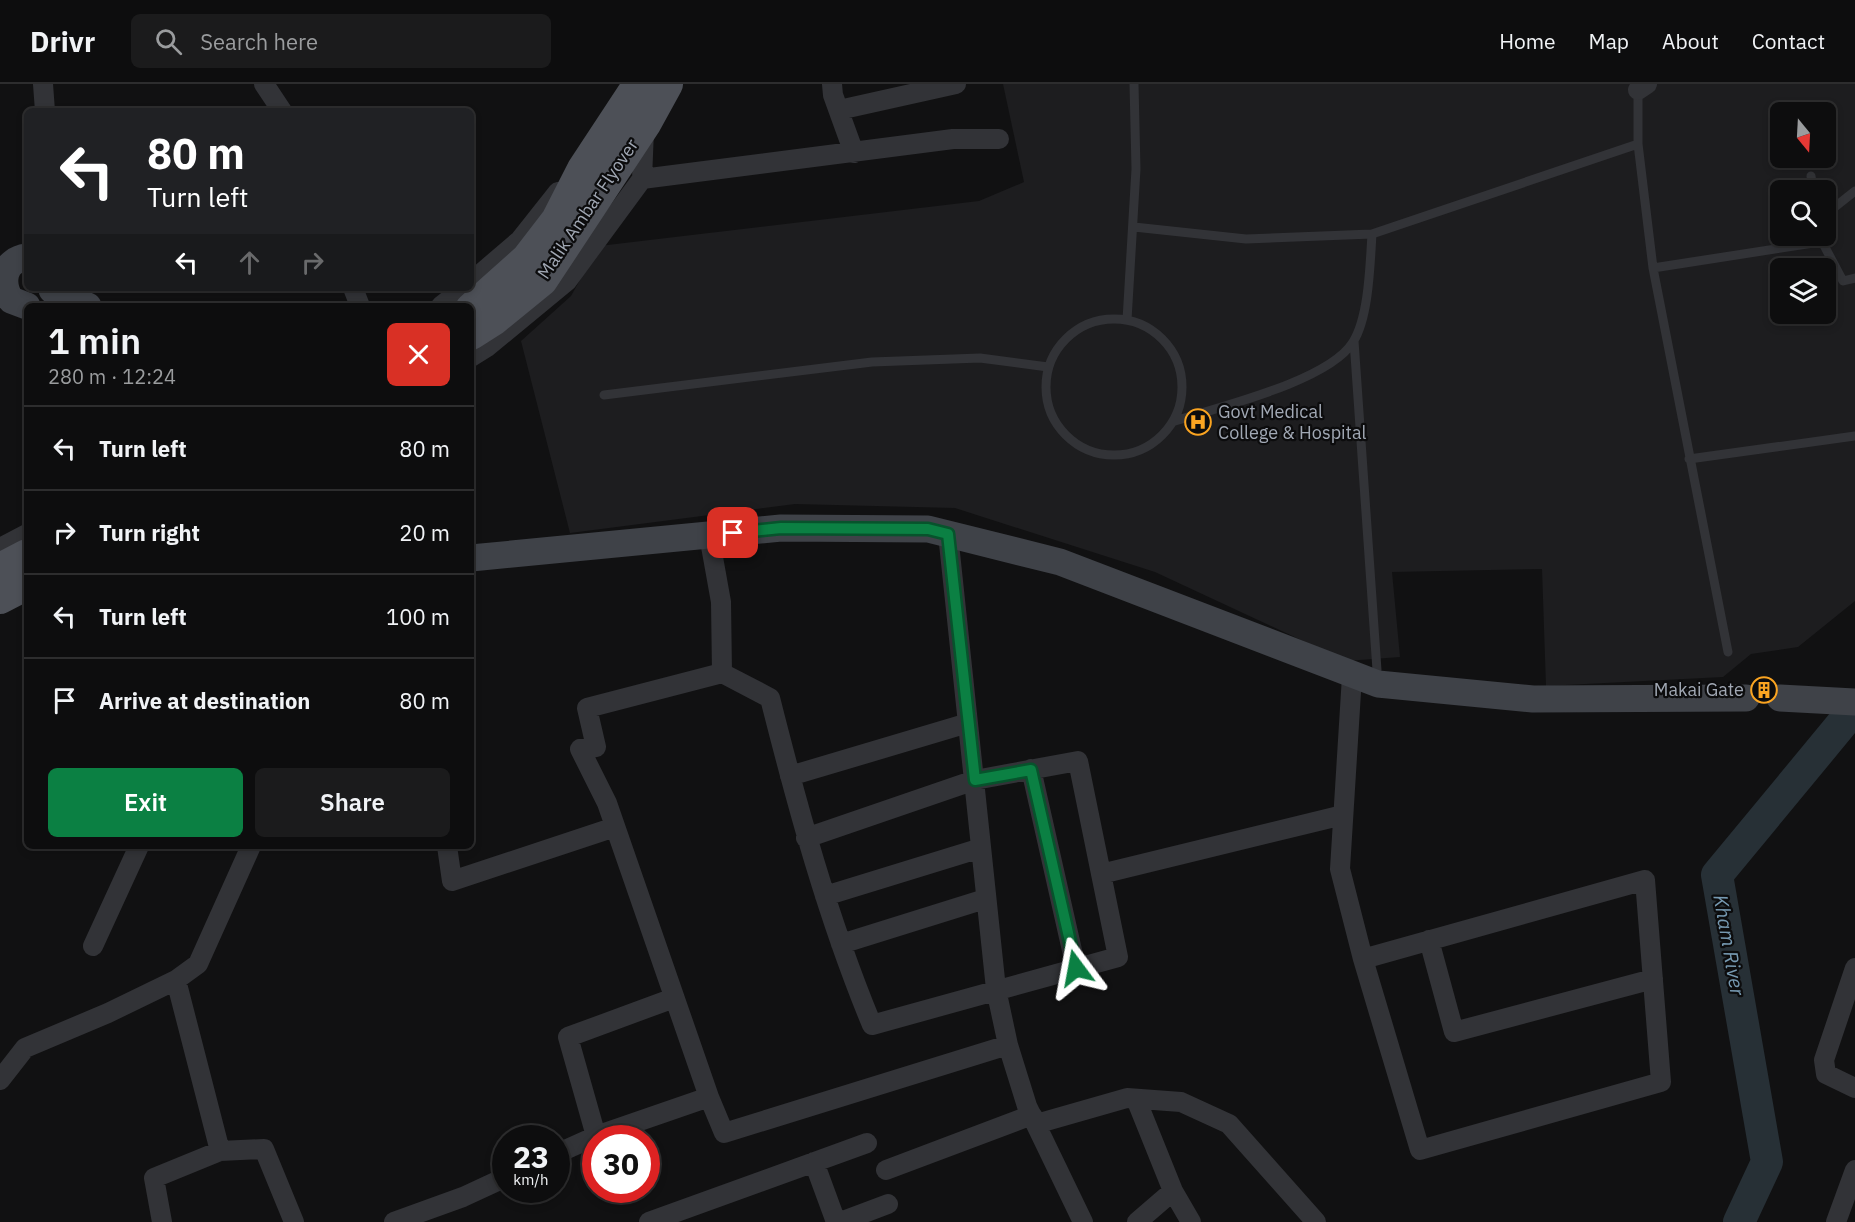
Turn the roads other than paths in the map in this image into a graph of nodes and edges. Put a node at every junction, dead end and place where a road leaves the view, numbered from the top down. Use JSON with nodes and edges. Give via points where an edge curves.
{"nodes":[{"id":1,"x":43,"y":84,"type":"edge"},
{"id":2,"x":264,"y":84,"type":"edge"},
{"id":3,"x":639,"y":84,"type":"edge"},
{"id":4,"x":667,"y":84,"type":"edge"},
{"id":5,"x":832,"y":84,"type":"edge"},
{"id":6,"x":956,"y":84,"type":"edge"},
{"id":7,"x":1134,"y":84,"type":"edge"},
{"id":8,"x":1641,"y":86,"type":"edge"},
{"id":9,"x":45,"y":108,"type":"edge"},
{"id":10,"x":280,"y":108,"type":"edge"},
{"id":11,"x":839,"y":110,"type":"junction"},
{"id":12,"x":645,"y":124,"type":"junction"},
{"id":13,"x":999,"y":139,"type":"dead end"},
{"id":14,"x":1638,"y":144,"type":"junction"},
{"id":15,"x":854,"y":153,"type":"junction"},
{"id":16,"x":1811,"y":176,"type":"dead end"},
{"id":17,"x":589,"y":178,"type":"junction"},
{"id":18,"x":642,"y":179,"type":"junction"},
{"id":19,"x":1812,"y":180,"type":"edge"},
{"id":20,"x":1855,"y":191,"type":"edge"},
{"id":21,"x":1836,"y":206,"type":"edge"},
{"id":22,"x":1134,"y":227,"type":"junction"},
{"id":23,"x":1372,"y":234,"type":"junction"},
{"id":24,"x":1780,"y":246,"type":"edge"},
{"id":25,"x":1825,"y":246,"type":"edge"},
{"id":26,"x":24,"y":257,"type":"edge"},
{"id":27,"x":1653,"y":268,"type":"junction"},
{"id":28,"x":1855,"y":278,"type":"edge"},
{"id":29,"x":474,"y":279,"type":"edge"},
{"id":30,"x":474,"y":288,"type":"edge"},
{"id":31,"x":24,"y":289,"type":"edge"},
{"id":32,"x":28,"y":295,"type":"edge"},
{"id":33,"x":72,"y":303,"type":"edge"},
{"id":34,"x":1127,"y":320,"type":"junction"},
{"id":35,"x":474,"y":332,"type":"edge"},
{"id":36,"x":1354,"y":341,"type":"junction"},
{"id":37,"x":474,"y":355,"type":"edge"},
{"id":38,"x":1048,"y":367,"type":"junction"},
{"id":39,"x":604,"y":395,"type":"dead end"},
{"id":40,"x":1175,"y":421,"type":"junction"},
{"id":41,"x":1855,"y":436,"type":"edge"},
{"id":42,"x":1689,"y":459,"type":"junction"},
{"id":43,"x":948,"y":534,"type":"junction"},
{"id":44,"x":709,"y":535,"type":"junction"},
{"id":45,"x":24,"y":536,"type":"edge"},
{"id":46,"x":0,"y":548,"type":"edge"},
{"id":47,"x":24,"y":557,"type":"edge"},
{"id":48,"x":474,"y":558,"type":"edge"},
{"id":49,"x":0,"y":569,"type":"edge"},
{"id":50,"x":24,"y":586,"type":"edge"},
{"id":51,"x":0,"y":598,"type":"edge"},
{"id":52,"x":24,"y":602,"type":"edge"},
{"id":53,"x":0,"y":614,"type":"edge"},
{"id":54,"x":1728,"y":652,"type":"dead end"},
{"id":55,"x":722,"y":673,"type":"junction"},
{"id":56,"x":1364,"y":673,"type":"junction"},
{"id":57,"x":1746,"y":698,"type":"dead end"},
{"id":58,"x":1793,"y":699,"type":"dead end"},
{"id":59,"x":1855,"y":702,"type":"edge"},
{"id":60,"x":968,"y":723,"type":"junction"},
{"id":61,"x":1031,"y":770,"type":"junction"},
{"id":62,"x":790,"y":776,"type":"junction"},
{"id":63,"x":975,"y":780,"type":"junction"},
{"id":64,"x":1343,"y":815,"type":"junction"},
{"id":65,"x":615,"y":827,"type":"junction"},
{"id":66,"x":806,"y":838,"type":"junction"},
{"id":67,"x":981,"y":848,"type":"junction"},
{"id":68,"x":138,"y":849,"type":"edge"},
{"id":69,"x":250,"y":849,"type":"edge"},
{"id":70,"x":447,"y":849,"type":"edge"},
{"id":71,"x":1101,"y":874,"type":"junction"},
{"id":72,"x":825,"y":896,"type":"junction"},
{"id":73,"x":985,"y":899,"type":"junction"},
{"id":74,"x":1429,"y":940,"type":"junction"},
{"id":75,"x":841,"y":944,"type":"junction"},
{"id":76,"x":93,"y":946,"type":"dead end"},
{"id":77,"x":1363,"y":959,"type":"junction"},
{"id":78,"x":1076,"y":968,"type":"junction"},
{"id":79,"x":1855,"y":968,"type":"edge"},
{"id":80,"x":1653,"y":979,"type":"junction"},
{"id":81,"x":176,"y":980,"type":"junction"},
{"id":82,"x":996,"y":989,"type":"junction"},
{"id":83,"x":674,"y":998,"type":"junction"},
{"id":84,"x":1008,"y":1045,"type":"junction"},
{"id":85,"x":0,"y":1080,"type":"edge"},
{"id":86,"x":1855,"y":1088,"type":"edge"},
{"id":87,"x":709,"y":1097,"type":"junction"},
{"id":88,"x":1136,"y":1099,"type":"junction"},
{"id":89,"x":1034,"y":1120,"type":"junction"},
{"id":90,"x":593,"y":1125,"type":"edge"},
{"id":91,"x":628,"y":1125,"type":"edge"},
{"id":92,"x":867,"y":1143,"type":"dead end"},
{"id":93,"x":220,"y":1151,"type":"junction"},
{"id":94,"x":813,"y":1162,"type":"junction"},
{"id":95,"x":886,"y":1170,"type":"dead end"},
{"id":96,"x":1855,"y":1170,"type":"edge"},
{"id":97,"x":492,"y":1184,"type":"edge"},
{"id":98,"x":1173,"y":1191,"type":"junction"},
{"id":99,"x":888,"y":1204,"type":"dead end"},
{"id":100,"x":162,"y":1222,"type":"edge"},
{"id":101,"x":294,"y":1222,"type":"edge"},
{"id":102,"x":394,"y":1222,"type":"edge"},
{"id":103,"x":649,"y":1222,"type":"edge"},
{"id":104,"x":838,"y":1222,"type":"edge"},
{"id":105,"x":1083,"y":1222,"type":"edge"},
{"id":106,"x":1137,"y":1222,"type":"edge"},
{"id":107,"x":1191,"y":1222,"type":"edge"},
{"id":108,"x":1316,"y":1222,"type":"edge"},
{"id":109,"x":1836,"y":1222,"type":"edge"}],
"edges":[{"from":1,"to":9,"type":"street"},
{"from":2,"to":10,"type":"street"},
{"from":3,"to":17,"type":"main road"},
{"from":4,"to":12,"type":"main road","name":"Malik Ambar Flyover"},
{"from":5,"to":11,"type":"street"},
{"from":6,"to":11,"type":"street"},
{"from":7,"to":22,"type":"lane"},
{"from":8,"to":14,"type":"lane"},
{"from":11,"to":15,"type":"street"},
{"from":12,"to":17,"type":"main road","name":"Malik Ambar Flyover"},
{"from":12,"to":18,"type":"street"},
{"from":13,"to":15,"type":"street","via":[[953,139]]},
{"from":14,"to":23,"type":"lane"},
{"from":14,"to":27,"type":"lane"},
{"from":15,"to":18,"type":"street"},
{"from":16,"to":19,"type":"lane"},
{"from":17,"to":29,"type":"street","via":[[567,178],[520,240]]},
{"from":17,"to":30,"type":"main road","name":"Malik Ambar Flyover","via":[[527,259]]},
{"from":17,"to":35,"type":"main road","name":"Malik Ambar Flyover","via":[[542,280]]},
{"from":18,"to":37,"type":"street","via":[[567,281]]},
{"from":20,"to":21,"type":"lane"},
{"from":22,"to":23,"type":"lane","via":[[1246,239]]},
{"from":22,"to":34,"type":"lane"},
{"from":23,"to":36,"type":"lane","via":[[1365,305]]},
{"from":24,"to":27,"type":"lane"},
{"from":25,"to":28,"type":"lane","via":[[1843,281]]},
{"from":26,"to":31,"type":"street","via":[[9,265]]},
{"from":27,"to":42,"type":"lane"},
{"from":32,"to":33,"type":"street"},
{"from":34,"to":38,"type":"lane","via":[[1108,318],[1082,326],[1061,343]]},
{"from":34,"to":40,"type":"lane","via":[[1158,333],[1175,354],[1183,380]]},
{"from":36,"to":40,"type":"lane","via":[[1340,356],[1312,374]]},
{"from":36,"to":56,"type":"lane"},
{"from":38,"to":39,"type":"lane","via":[[980,358],[872,362]]},
{"from":38,"to":40,"type":"lane","via":[[1045,394],[1053,419],[1071,440],[1094,453],[1121,455],[1147,447]]},
{"from":41,"to":42,"type":"lane"},
{"from":42,"to":54,"type":"lane"},
{"from":43,"to":44,"type":"street","via":[[928,529],[781,528]]},
{"from":43,"to":56,"type":"street","via":[[1060,562]]},
{"from":43,"to":60,"type":"street"},
{"from":44,"to":48,"type":"street"},
{"from":44,"to":55,"type":"street","via":[[721,602]]},
{"from":45,"to":46,"type":"street"},
{"from":47,"to":49,"type":"main road"},
{"from":50,"to":51,"type":"main road"},
{"from":52,"to":53,"type":"street"},
{"from":55,"to":62,"type":"street","via":[[770,698]]},
{"from":55,"to":65,"type":"street","via":[[587,708],[596,747],[580,749]]},
{"from":56,"to":57,"type":"street","via":[[1378,684],[1533,699]]},
{"from":56,"to":64,"type":"street"},
{"from":58,"to":59,"type":"street"},
{"from":60,"to":62,"type":"street"},
{"from":60,"to":63,"type":"street"},
{"from":61,"to":63,"type":"street"},
{"from":61,"to":71,"type":"street","via":[[1078,761]]},
{"from":61,"to":78,"type":"street"},
{"from":62,"to":66,"type":"street"},
{"from":63,"to":66,"type":"street"},
{"from":63,"to":67,"type":"street"},
{"from":64,"to":71,"type":"street"},
{"from":64,"to":77,"type":"street","via":[[1340,869]]},
{"from":65,"to":70,"type":"street","via":[[452,881]]},
{"from":65,"to":83,"type":"street"},
{"from":66,"to":72,"type":"street"},
{"from":67,"to":72,"type":"street"},
{"from":67,"to":73,"type":"street"},
{"from":68,"to":76,"type":"street"},
{"from":69,"to":81,"type":"street","via":[[198,964]]},
{"from":71,"to":78,"type":"street","via":[[1118,957]]},
{"from":72,"to":75,"type":"street"},
{"from":73,"to":75,"type":"street"},
{"from":73,"to":82,"type":"street"},
{"from":74,"to":77,"type":"street"},
{"from":74,"to":80,"type":"street","via":[[1454,1032]]},
{"from":74,"to":80,"type":"street","via":[[1645,880]]},
{"from":75,"to":82,"type":"street","via":[[872,1025]]},
{"from":77,"to":80,"type":"street","via":[[1420,1150],[1662,1082]]},
{"from":78,"to":82,"type":"street"},
{"from":79,"to":86,"type":"street","via":[[1824,1060],[1826,1074]]},
{"from":81,"to":85,"type":"street","via":[[25,1048]]},
{"from":81,"to":93,"type":"street"},
{"from":82,"to":84,"type":"street"},
{"from":83,"to":87,"type":"street"},
{"from":83,"to":90,"type":"street","via":[[567,1037]]},
{"from":84,"to":87,"type":"street","via":[[724,1133]]},
{"from":84,"to":89,"type":"street"},
{"from":87,"to":91,"type":"street"},
{"from":88,"to":89,"type":"street"},
{"from":88,"to":98,"type":"street"},
{"from":88,"to":108,"type":"street","via":[[1181,1102],[1229,1124]]},
{"from":89,"to":95,"type":"street"},
{"from":89,"to":105,"type":"street"},
{"from":92,"to":94,"type":"street"},
{"from":93,"to":100,"type":"street","via":[[154,1178]]},
{"from":93,"to":101,"type":"street","via":[[264,1149]]},
{"from":94,"to":103,"type":"street"},
{"from":94,"to":104,"type":"street"},
{"from":96,"to":109,"type":"street"},
{"from":97,"to":102,"type":"street"},
{"from":98,"to":106,"type":"street"},
{"from":98,"to":107,"type":"street"},
{"from":99,"to":104,"type":"street"}]}
